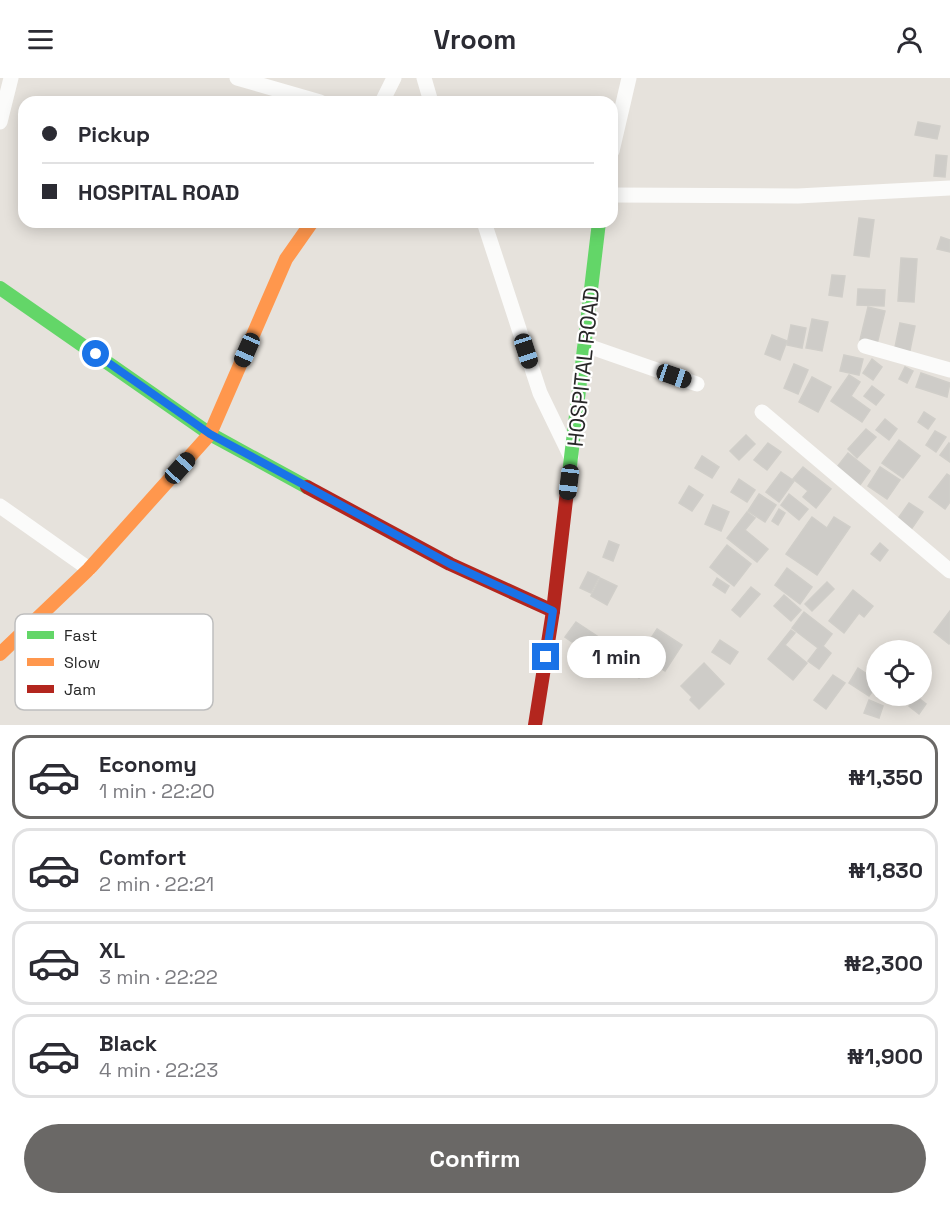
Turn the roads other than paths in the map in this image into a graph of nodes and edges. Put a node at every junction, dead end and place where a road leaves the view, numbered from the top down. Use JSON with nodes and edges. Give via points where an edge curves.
{"nodes":[{"id":1,"x":11,"y":78,"type":"edge"},
{"id":2,"x":237,"y":78,"type":"edge"},
{"id":3,"x":394,"y":78,"type":"edge"},
{"id":4,"x":424,"y":78,"type":"edge"},
{"id":5,"x":629,"y":78,"type":"edge"},
{"id":6,"x":299,"y":96,"type":"edge"},
{"id":7,"x":385,"y":96,"type":"edge"},
{"id":8,"x":428,"y":96,"type":"edge"},
{"id":9,"x":0,"y":122,"type":"edge"},
{"id":10,"x":618,"y":125,"type":"edge"},
{"id":11,"x":950,"y":188,"type":"edge"},
{"id":12,"x":618,"y":195,"type":"edge"},
{"id":13,"x":308,"y":228,"type":"edge"},
{"id":14,"x":486,"y":228,"type":"edge"},
{"id":15,"x":598,"y":228,"type":"edge"},
{"id":16,"x":0,"y":288,"type":"edge"},
{"id":17,"x":585,"y":345,"type":"junction"},
{"id":18,"x":865,"y":346,"type":"dead end"},
{"id":19,"x":950,"y":370,"type":"edge"},
{"id":20,"x":697,"y":384,"type":"dead end"},
{"id":21,"x":762,"y":412,"type":"dead end"},
{"id":22,"x":210,"y":434,"type":"junction"},
{"id":23,"x":572,"y":460,"type":"junction"},
{"id":24,"x":0,"y":506,"type":"edge"},
{"id":25,"x":89,"y":569,"type":"junction"},
{"id":26,"x":950,"y":571,"type":"edge"},
{"id":27,"x":553,"y":611,"type":"junction"},
{"id":28,"x":42,"y":614,"type":"edge"},
{"id":29,"x":15,"y":640,"type":"edge"},
{"id":30,"x":0,"y":654,"type":"edge"},
{"id":31,"x":535,"y":725,"type":"edge"}],
"edges":[{"from":1,"to":9,"type":"street"},
{"from":2,"to":6,"type":"street"},
{"from":3,"to":7,"type":"street"},
{"from":4,"to":8,"type":"street"},
{"from":5,"to":10,"type":"street"},
{"from":11,"to":12,"type":"street","via":[[798,196]]},
{"from":13,"to":22,"type":"street","via":[[286,259]]},
{"from":14,"to":23,"type":"street","via":[[540,393]]},
{"from":15,"to":17,"type":"street","name":"HOSPITAL ROAD"},
{"from":16,"to":22,"type":"street"},
{"from":17,"to":20,"type":"street"},
{"from":17,"to":23,"type":"street","name":"HOSPITAL ROAD"},
{"from":18,"to":19,"type":"street"},
{"from":21,"to":26,"type":"street"},
{"from":22,"to":25,"type":"street"},
{"from":22,"to":27,"type":"street","via":[[450,564]]},
{"from":23,"to":27,"type":"street","name":"HOSPITAL ROAD"},
{"from":24,"to":25,"type":"street"},
{"from":25,"to":28,"type":"street"},
{"from":27,"to":31,"type":"street","name":"HOSPITAL ROAD"},
{"from":29,"to":30,"type":"street"}]}
